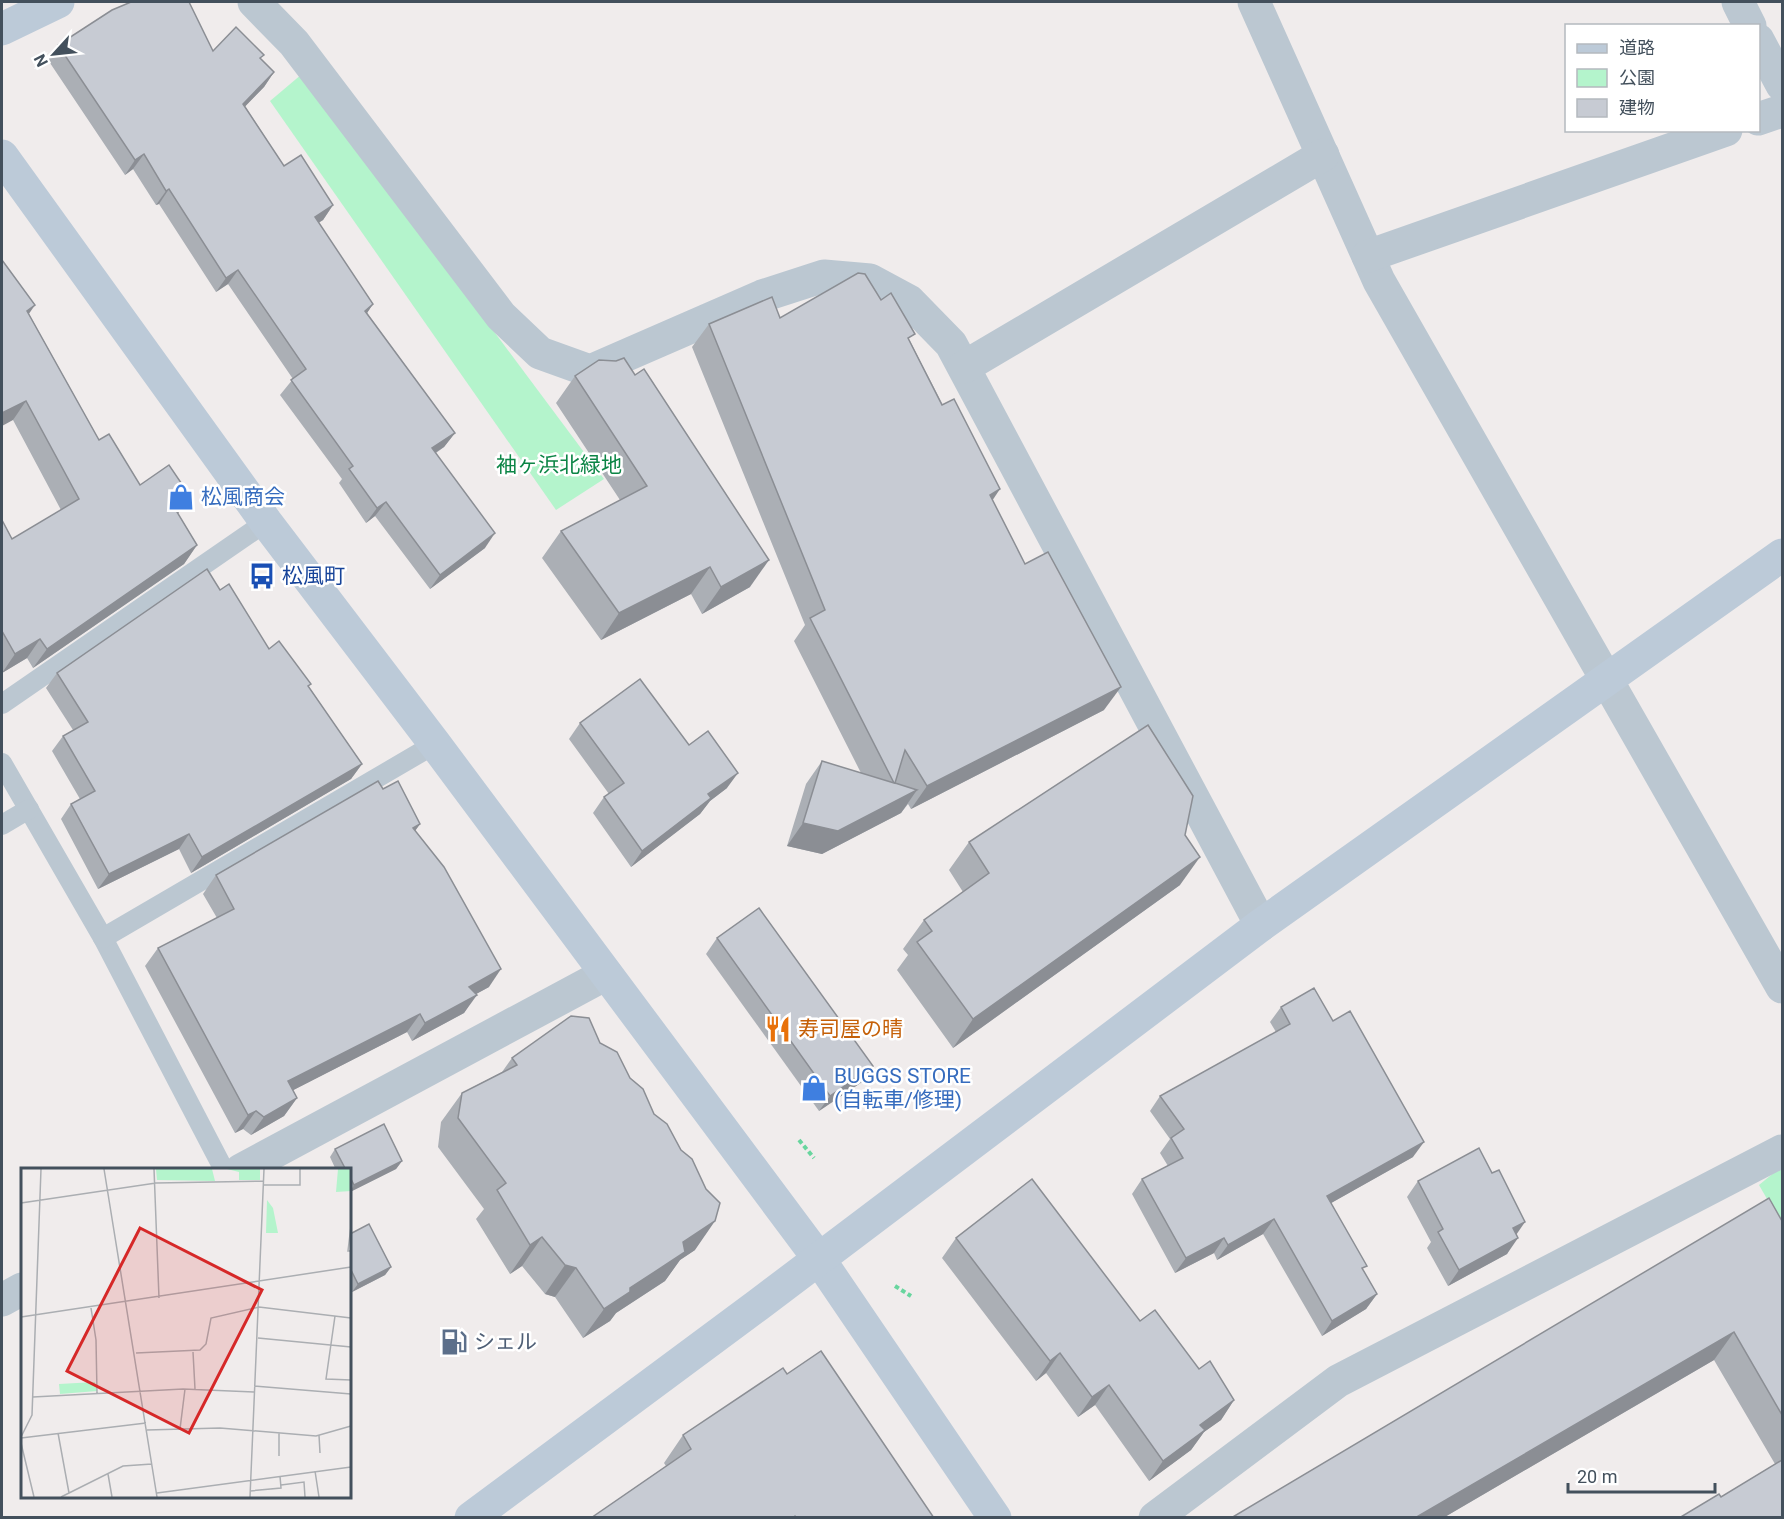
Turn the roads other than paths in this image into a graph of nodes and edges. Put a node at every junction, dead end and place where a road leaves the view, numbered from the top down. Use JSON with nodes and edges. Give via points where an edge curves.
{"nodes":[{"id":1,"x":58,"y":2,"type":"edge"},
{"id":2,"x":254,"y":2,"type":"edge"},
{"id":3,"x":1254,"y":2,"type":"edge"},
{"id":4,"x":1737,"y":2,"type":"edge"},
{"id":5,"x":1749,"y":24,"type":"edge"},
{"id":6,"x":2,"y":29,"type":"edge"},
{"id":7,"x":1760,"y":44,"type":"edge"},
{"id":8,"x":1782,"y":85,"type":"edge"},
{"id":9,"x":1782,"y":111,"type":"edge"},
{"id":10,"x":1760,"y":118,"type":"edge"},
{"id":11,"x":1720,"y":132,"type":"edge"},
{"id":12,"x":1323,"y":154,"type":"junction"},
{"id":13,"x":2,"y":156,"type":"edge"},
{"id":14,"x":1368,"y":256,"type":"junction"},
{"id":15,"x":964,"y":367,"type":"junction"},
{"id":16,"x":266,"y":522,"type":"junction"},
{"id":17,"x":1782,"y":555,"type":"edge"},
{"id":18,"x":1607,"y":680,"type":"junction"},
{"id":19,"x":2,"y":704,"type":"edge"},
{"id":20,"x":435,"y":744,"type":"junction"},
{"id":21,"x":2,"y":763,"type":"edge"},
{"id":22,"x":29,"y":809,"type":"junction"},
{"id":23,"x":2,"y":825,"type":"edge"},
{"id":24,"x":1261,"y":926,"type":"junction"},
{"id":25,"x":103,"y":938,"type":"junction"},
{"id":26,"x":606,"y":974,"type":"junction"},
{"id":27,"x":1782,"y":987,"type":"edge"},
{"id":28,"x":1782,"y":1151,"type":"edge"},
{"id":29,"x":224,"y":1168,"type":"edge"},
{"id":30,"x":245,"y":1168,"type":"edge"},
{"id":31,"x":819,"y":1259,"type":"junction"},
{"id":32,"x":21,"y":1290,"type":"edge"},
{"id":33,"x":2,"y":1300,"type":"edge"},
{"id":34,"x":471,"y":1518,"type":"edge"},
{"id":35,"x":995,"y":1518,"type":"edge"},
{"id":36,"x":1155,"y":1518,"type":"edge"}],
"edges":[{"from":1,"to":6,"type":"street"},
{"from":2,"to":15,"type":"street","via":[[294,43],[501,316],[540,352],[590,371],[762,296],[824,276],[870,280],[909,301],[951,344]]},
{"from":3,"to":12,"type":"street"},
{"from":4,"to":5,"type":"street"},
{"from":7,"to":8,"type":"street"},
{"from":9,"to":10,"type":"street"},
{"from":11,"to":14,"type":"street"},
{"from":12,"to":14,"type":"street"},
{"from":12,"to":15,"type":"street"},
{"from":13,"to":16,"type":"street"},
{"from":14,"to":18,"type":"street"},
{"from":15,"to":24,"type":"street"},
{"from":16,"to":19,"type":"lane"},
{"from":16,"to":20,"type":"street"},
{"from":17,"to":18,"type":"street"},
{"from":18,"to":24,"type":"street"},
{"from":18,"to":27,"type":"street"},
{"from":20,"to":25,"type":"lane"},
{"from":20,"to":26,"type":"street"},
{"from":21,"to":22,"type":"lane"},
{"from":22,"to":23,"type":"lane"},
{"from":22,"to":25,"type":"lane"},
{"from":24,"to":31,"type":"street"},
{"from":25,"to":29,"type":"lane"},
{"from":26,"to":30,"type":"street"},
{"from":26,"to":31,"type":"street"},
{"from":28,"to":36,"type":"street","via":[[1338,1381]]},
{"from":31,"to":34,"type":"street"},
{"from":31,"to":35,"type":"street"},
{"from":32,"to":33,"type":"street"}]}
